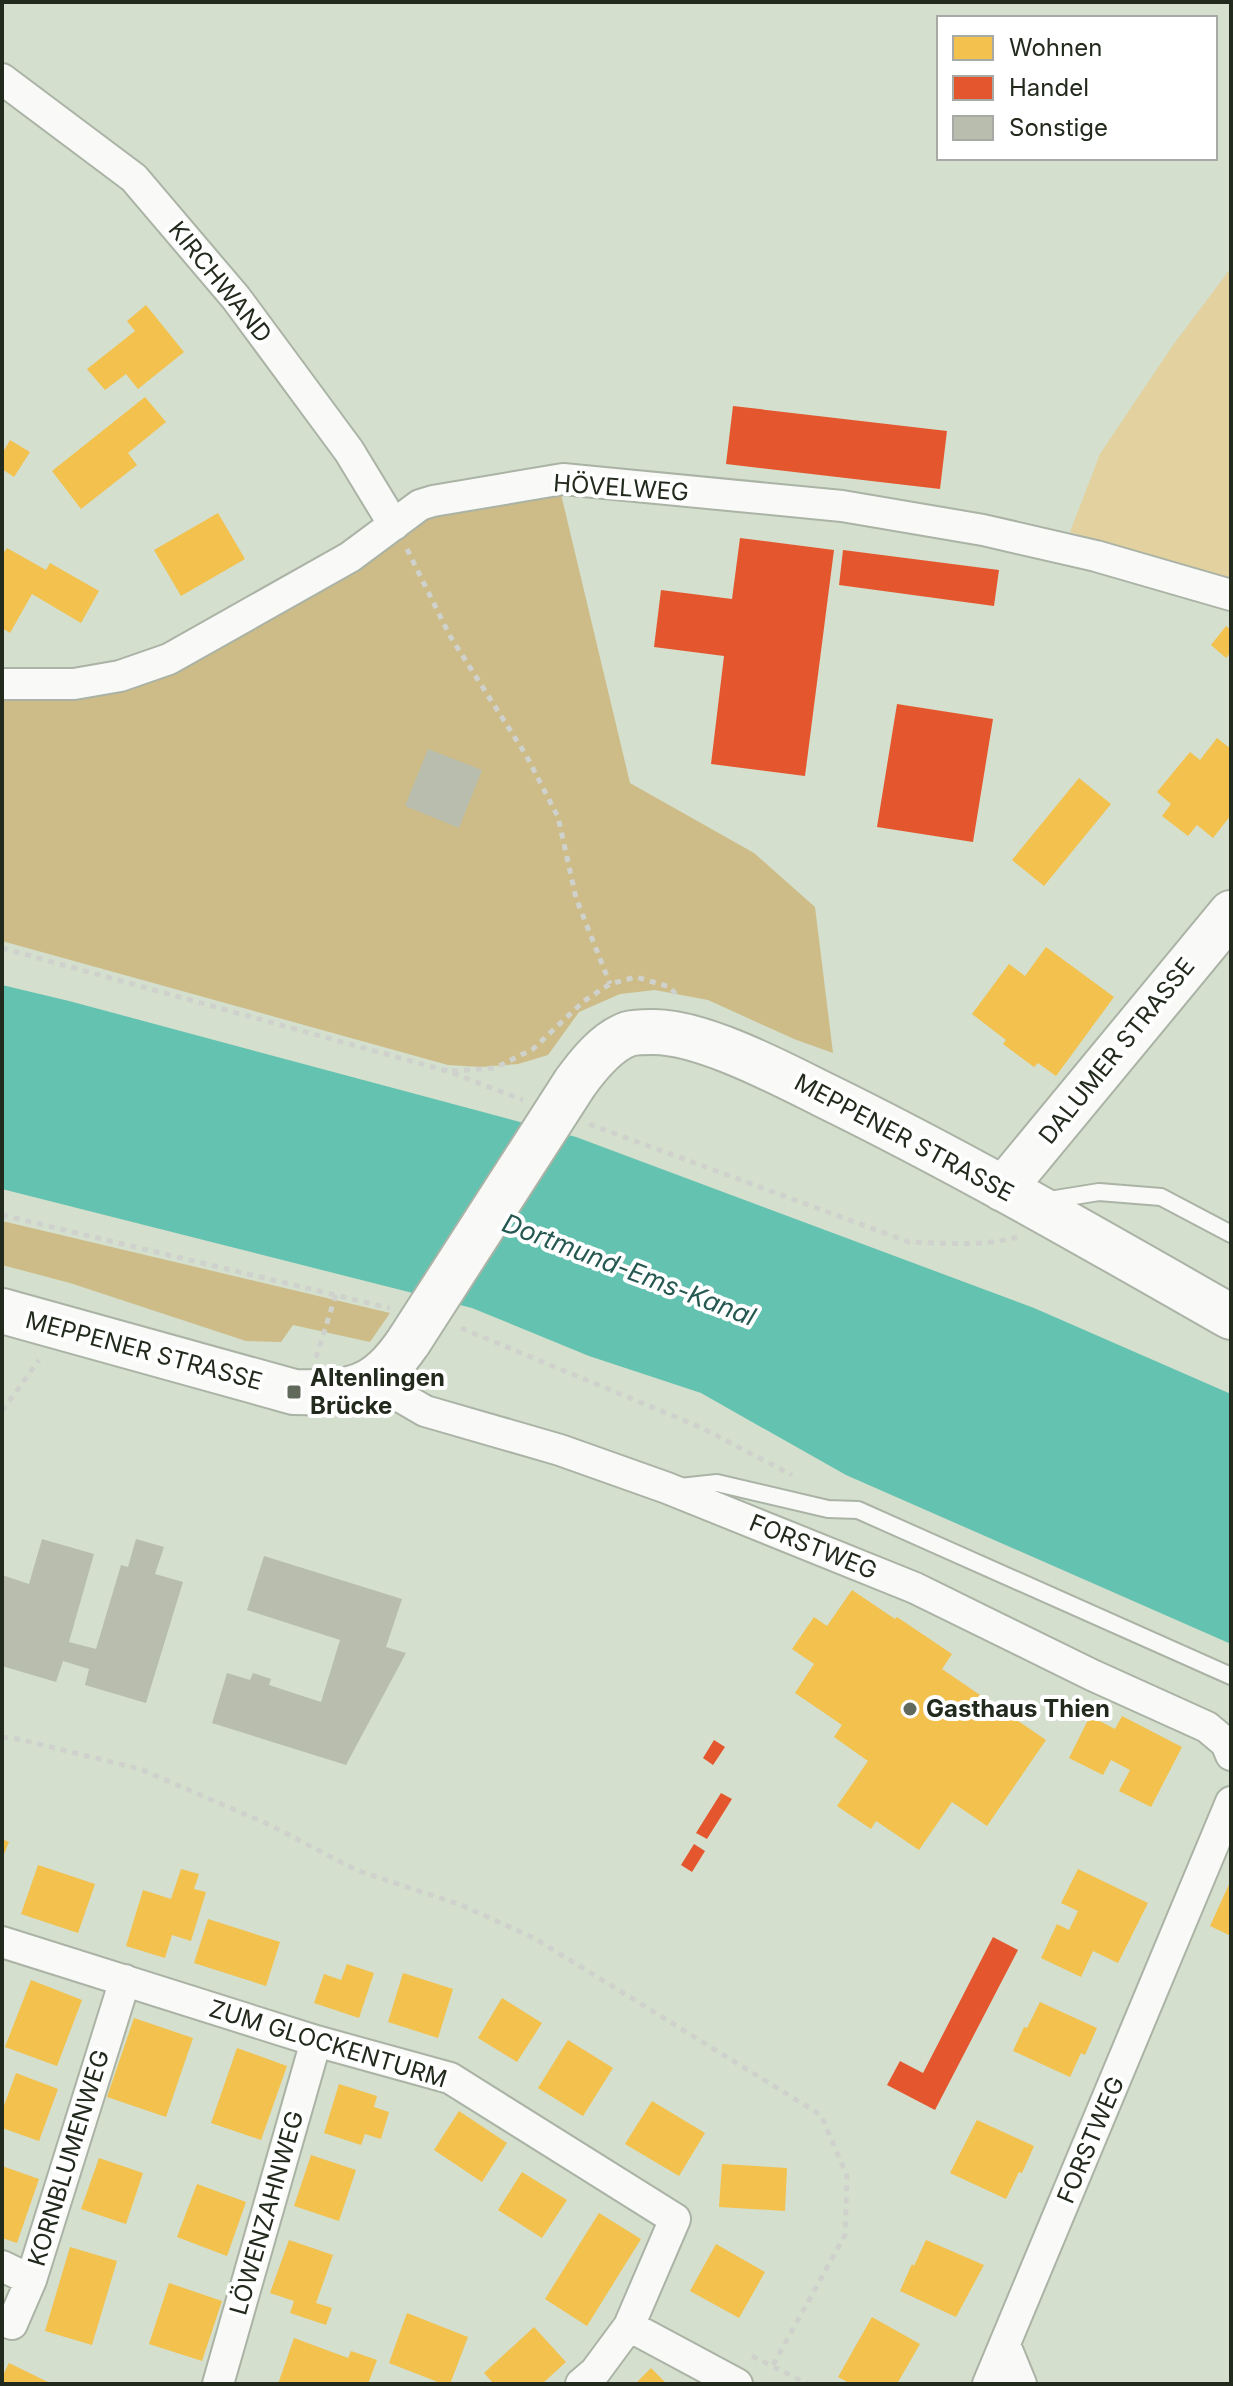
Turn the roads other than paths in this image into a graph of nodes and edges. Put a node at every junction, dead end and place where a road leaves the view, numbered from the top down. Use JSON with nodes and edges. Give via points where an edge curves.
{"nodes":[{"id":1,"x":2,"y":79,"type":"edge"},
{"id":2,"x":394,"y":525,"type":"junction"},
{"id":3,"x":1231,"y":595,"type":"edge"},
{"id":4,"x":2,"y":684,"type":"edge"},
{"id":5,"x":1231,"y":913,"type":"edge"},
{"id":6,"x":1014,"y":1215,"type":"junction"},
{"id":7,"x":1231,"y":1234,"type":"edge"},
{"id":8,"x":2,"y":1311,"type":"edge"},
{"id":9,"x":1231,"y":1317,"type":"edge"},
{"id":10,"x":379,"y":1376,"type":"junction"},
{"id":11,"x":667,"y":1488,"type":"junction"},
{"id":12,"x":1231,"y":1676,"type":"edge"},
{"id":13,"x":1229,"y":1746,"type":"edge"},
{"id":14,"x":1231,"y":1802,"type":"edge"},
{"id":15,"x":2,"y":1942,"type":"edge"},
{"id":16,"x":125,"y":1980,"type":"junction"},
{"id":17,"x":316,"y":2041,"type":"junction"},
{"id":18,"x":2,"y":2266,"type":"edge"},
{"id":19,"x":31,"y":2280,"type":"junction"},
{"id":20,"x":2,"y":2320,"type":"edge"},
{"id":21,"x":629,"y":2326,"type":"junction"},
{"id":22,"x":1005,"y":2345,"type":"junction"},
{"id":23,"x":218,"y":2384,"type":"edge"},
{"id":24,"x":581,"y":2384,"type":"edge"},
{"id":25,"x":737,"y":2384,"type":"edge"},
{"id":26,"x":988,"y":2384,"type":"edge"},
{"id":27,"x":1021,"y":2384,"type":"edge"}],
"edges":[{"from":1,"to":2,"type":"street","name":"KIRCHWAND","via":[[134,178],[236,298],[349,451]]},
{"from":2,"to":3,"type":"street","name":"HÖVELWEG","via":[[433,501],[563,479],[842,506],[983,530]]},
{"from":2,"to":4,"type":"street","name":"HÖVELWEG","via":[[350,557],[169,659],[74,684]]},
{"from":5,"to":6,"type":"main road","name":"DALUMER STRASSE"},
{"from":6,"to":7,"type":"lane","via":[[1099,1192],[1161,1197]]},
{"from":6,"to":9,"type":"main road","name":"MEPPENER STRASSE"},
{"from":6,"to":10,"type":"main road","name":"MEPPENER STRASSE","bridge":true,"via":[[880,1123],[769,1068],[687,1036],[628,1034],[588,1065],[409,1341]]},
{"from":8,"to":10,"type":"main road","name":"MEPPENER STRASSE","via":[[294,1392],[355,1389]]},
{"from":10,"to":11,"type":"street","name":"FORSTWEG","via":[[425,1411]]},
{"from":11,"to":12,"type":"lane","via":[[717,1483],[828,1509],[858,1510]]},
{"from":11,"to":13,"type":"street","name":"FORSTWEG","via":[[915,1588],[1207,1727]]},
{"from":14,"to":22,"type":"street","name":"FORSTWEG"},
{"from":15,"to":16,"type":"street","name":"ZUM GLOCKENTURM"},
{"from":16,"to":17,"type":"street","name":"ZUM GLOCKENTURM"},
{"from":16,"to":19,"type":"street","name":"KORNBLUMENWEG"},
{"from":17,"to":21,"type":"street","name":"ZUM GLOCKENTURM","via":[[450,2078],[675,2219]]},
{"from":17,"to":23,"type":"street","name":"LÖWENZAHNWEG"},
{"from":18,"to":19,"type":"street"},
{"from":19,"to":20,"type":"street","name":"KORNBLUMENWEG","via":[[12,2324]]},
{"from":21,"to":24,"type":"street"},
{"from":21,"to":25,"type":"street"},
{"from":22,"to":26,"type":"street","name":"FORSTWEG"},
{"from":22,"to":27,"type":"street"}]}
